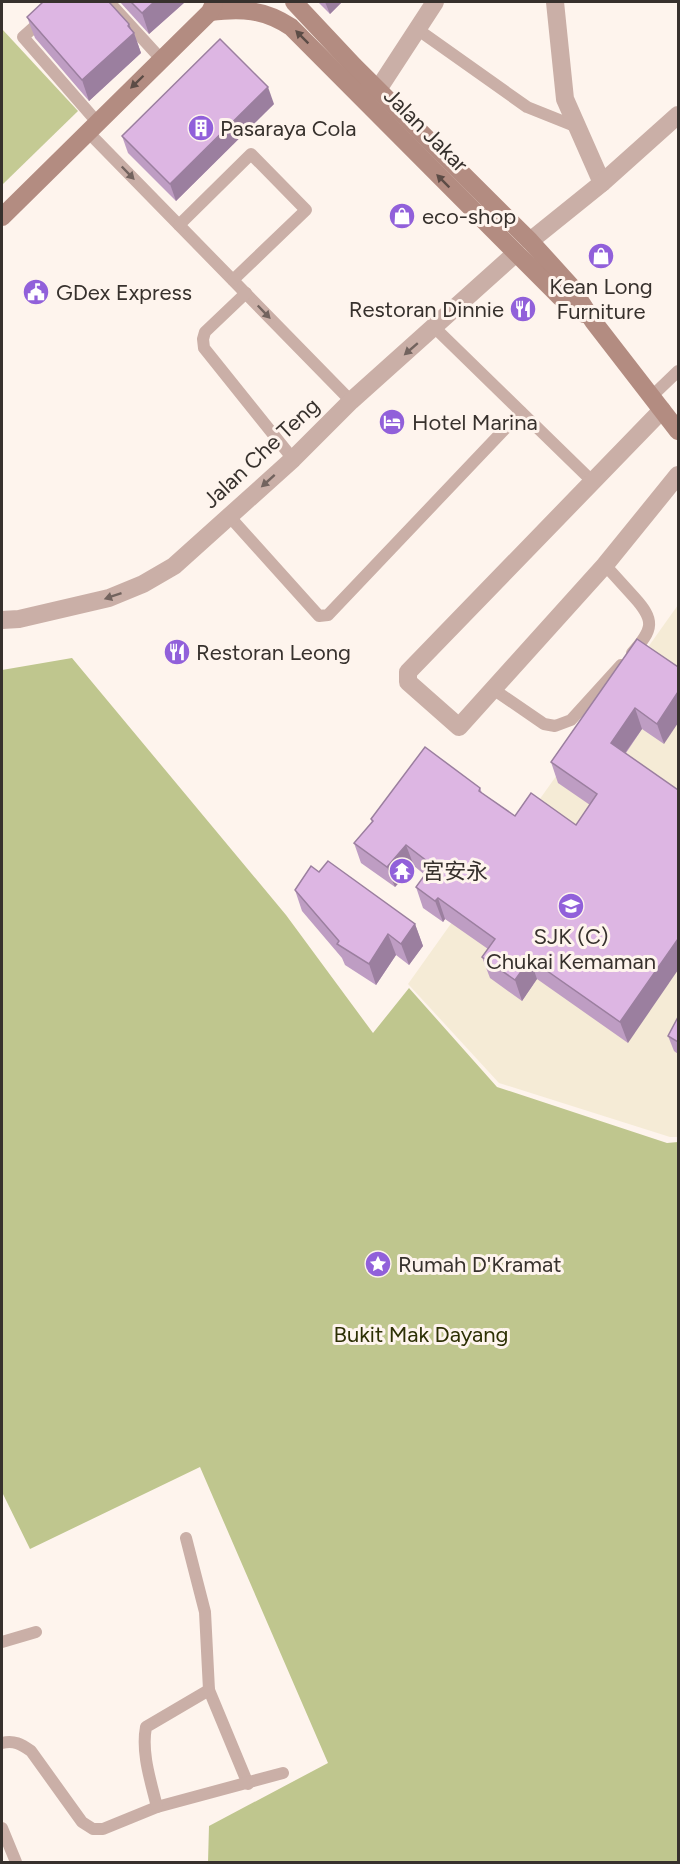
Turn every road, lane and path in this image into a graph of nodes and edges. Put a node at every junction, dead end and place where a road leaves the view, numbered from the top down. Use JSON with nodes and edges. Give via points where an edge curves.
{"nodes":[{"id":1,"x":62,"y":2,"type":"edge"},
{"id":2,"x":110,"y":2,"type":"edge"},
{"id":3,"x":294,"y":2,"type":"edge"},
{"id":4,"x":435,"y":2,"type":"edge"},
{"id":5,"x":555,"y":2,"type":"edge"},
{"id":6,"x":212,"y":7,"type":"edge"},
{"id":7,"x":417,"y":29,"type":"junction"},
{"id":8,"x":161,"y":59,"type":"junction"},
{"id":9,"x":377,"y":91,"type":"junction"},
{"id":10,"x":678,"y":115,"type":"edge"},
{"id":11,"x":92,"y":126,"type":"junction"},
{"id":12,"x":577,"y":128,"type":"junction"},
{"id":13,"x":602,"y":183,"type":"junction"},
{"id":14,"x":2,"y":217,"type":"edge"},
{"id":15,"x":179,"y":225,"type":"junction"},
{"id":16,"x":523,"y":247,"type":"junction"},
{"id":17,"x":233,"y":280,"type":"junction"},
{"id":18,"x":246,"y":293,"type":"junction"},
{"id":19,"x":435,"y":328,"type":"junction"},
{"id":20,"x":678,"y":371,"type":"edge"},
{"id":21,"x":351,"y":401,"type":"junction"},
{"id":22,"x":656,"y":404,"type":"junction"},
{"id":23,"x":520,"y":412,"type":"junction"},
{"id":24,"x":678,"y":431,"type":"edge"},
{"id":25,"x":293,"y":459,"type":"junction"},
{"id":26,"x":678,"y":475,"type":"edge"},
{"id":27,"x":592,"y":482,"type":"junction"},
{"id":28,"x":229,"y":516,"type":"junction"},
{"id":29,"x":605,"y":565,"type":"junction"},
{"id":30,"x":2,"y":620,"type":"edge"},
{"id":31,"x":493,"y":689,"type":"junction"},
{"id":32,"x":186,"y":1538,"type":"dead end"},
{"id":33,"x":36,"y":1632,"type":"dead end"},
{"id":34,"x":2,"y":1642,"type":"edge"},
{"id":35,"x":209,"y":1690,"type":"junction"},
{"id":36,"x":2,"y":1743,"type":"edge"},
{"id":37,"x":283,"y":1773,"type":"dead end"},
{"id":38,"x":248,"y":1784,"type":"junction"},
{"id":39,"x":157,"y":1807,"type":"junction"},
{"id":40,"x":2,"y":1828,"type":"edge"},
{"id":41,"x":16,"y":1863,"type":"edge"}],
"edges":[{"from":1,"to":11,"type":"lane","via":[[23,37]]},
{"from":2,"to":8,"type":"lane"},
{"from":3,"to":9,"type":"main road","name":"Jalan Jakar"},
{"from":4,"to":7,"type":"street"},
{"from":5,"to":12,"type":"street","via":[[565,99]]},
{"from":6,"to":8,"type":"main road"},
{"from":16,"to":6,"type":"main road","name":"Jalan Jakar","one_way":true,"via":[[291,27],[261,11]]},
{"from":7,"to":9,"type":"street"},
{"from":7,"to":12,"type":"lane","via":[[527,107]]},
{"from":8,"to":11,"type":"main road","one_way":true},
{"from":9,"to":16,"type":"main road","name":"Jalan Jakar"},
{"from":10,"to":13,"type":"street","name":"Jalan Che Teng"},
{"from":11,"to":14,"type":"main road"},
{"from":11,"to":15,"type":"lane","one_way":true},
{"from":12,"to":13,"type":"street"},
{"from":13,"to":16,"type":"street","name":"Jalan Che Teng"},
{"from":15,"to":17,"type":"lane"},
{"from":15,"to":17,"type":"lane","via":[[251,154],[259,162],[306,210]]},
{"from":16,"to":19,"type":"street","name":"Jalan Che Teng"},
{"from":16,"to":22,"type":"main road","name":"Jalan Jakar","via":[[570,285]]},
{"from":17,"to":18,"type":"lane"},
{"from":18,"to":21,"type":"lane","one_way":true},
{"from":18,"to":25,"type":"lane","via":[[205,332],[204,348]]},
{"from":19,"to":21,"type":"street","name":"Jalan Che Teng","one_way":true},
{"from":19,"to":23,"type":"lane"},
{"from":20,"to":22,"type":"lane"},
{"from":21,"to":25,"type":"street","name":"Jalan Che Teng"},
{"from":22,"to":24,"type":"main road","name":"Jalan Jakar"},
{"from":22,"to":27,"type":"street"},
{"from":23,"to":27,"type":"lane"},
{"from":23,"to":28,"type":"lane","via":[[328,615],[319,616]]},
{"from":25,"to":28,"type":"street","name":"Jalan Che Teng","one_way":true},
{"from":26,"to":29,"type":"street"},
{"from":27,"to":31,"type":"street","via":[[408,672],[408,682],[459,727]]},
{"from":28,"to":30,"type":"street","name":"Jalan Che Teng","one_way":true,"via":[[174,566],[143,584],[109,598]]},
{"from":29,"to":31,"type":"street"},
{"from":29,"to":31,"type":"lane","via":[[648,613],[649,626],[642,642],[571,720],[555,726],[544,724]]},
{"from":32,"to":35,"type":"lane","via":[[205,1612]]},
{"from":33,"to":34,"type":"lane"},
{"from":35,"to":38,"type":"lane"},
{"from":35,"to":39,"type":"lane","via":[[146,1727],[145,1752]]},
{"from":36,"to":39,"type":"lane","via":[[12,1741],[31,1751],[82,1822],[93,1829],[103,1829]]},
{"from":37,"to":38,"type":"lane"},
{"from":38,"to":39,"type":"lane"},
{"from":40,"to":41,"type":"lane"}]}
